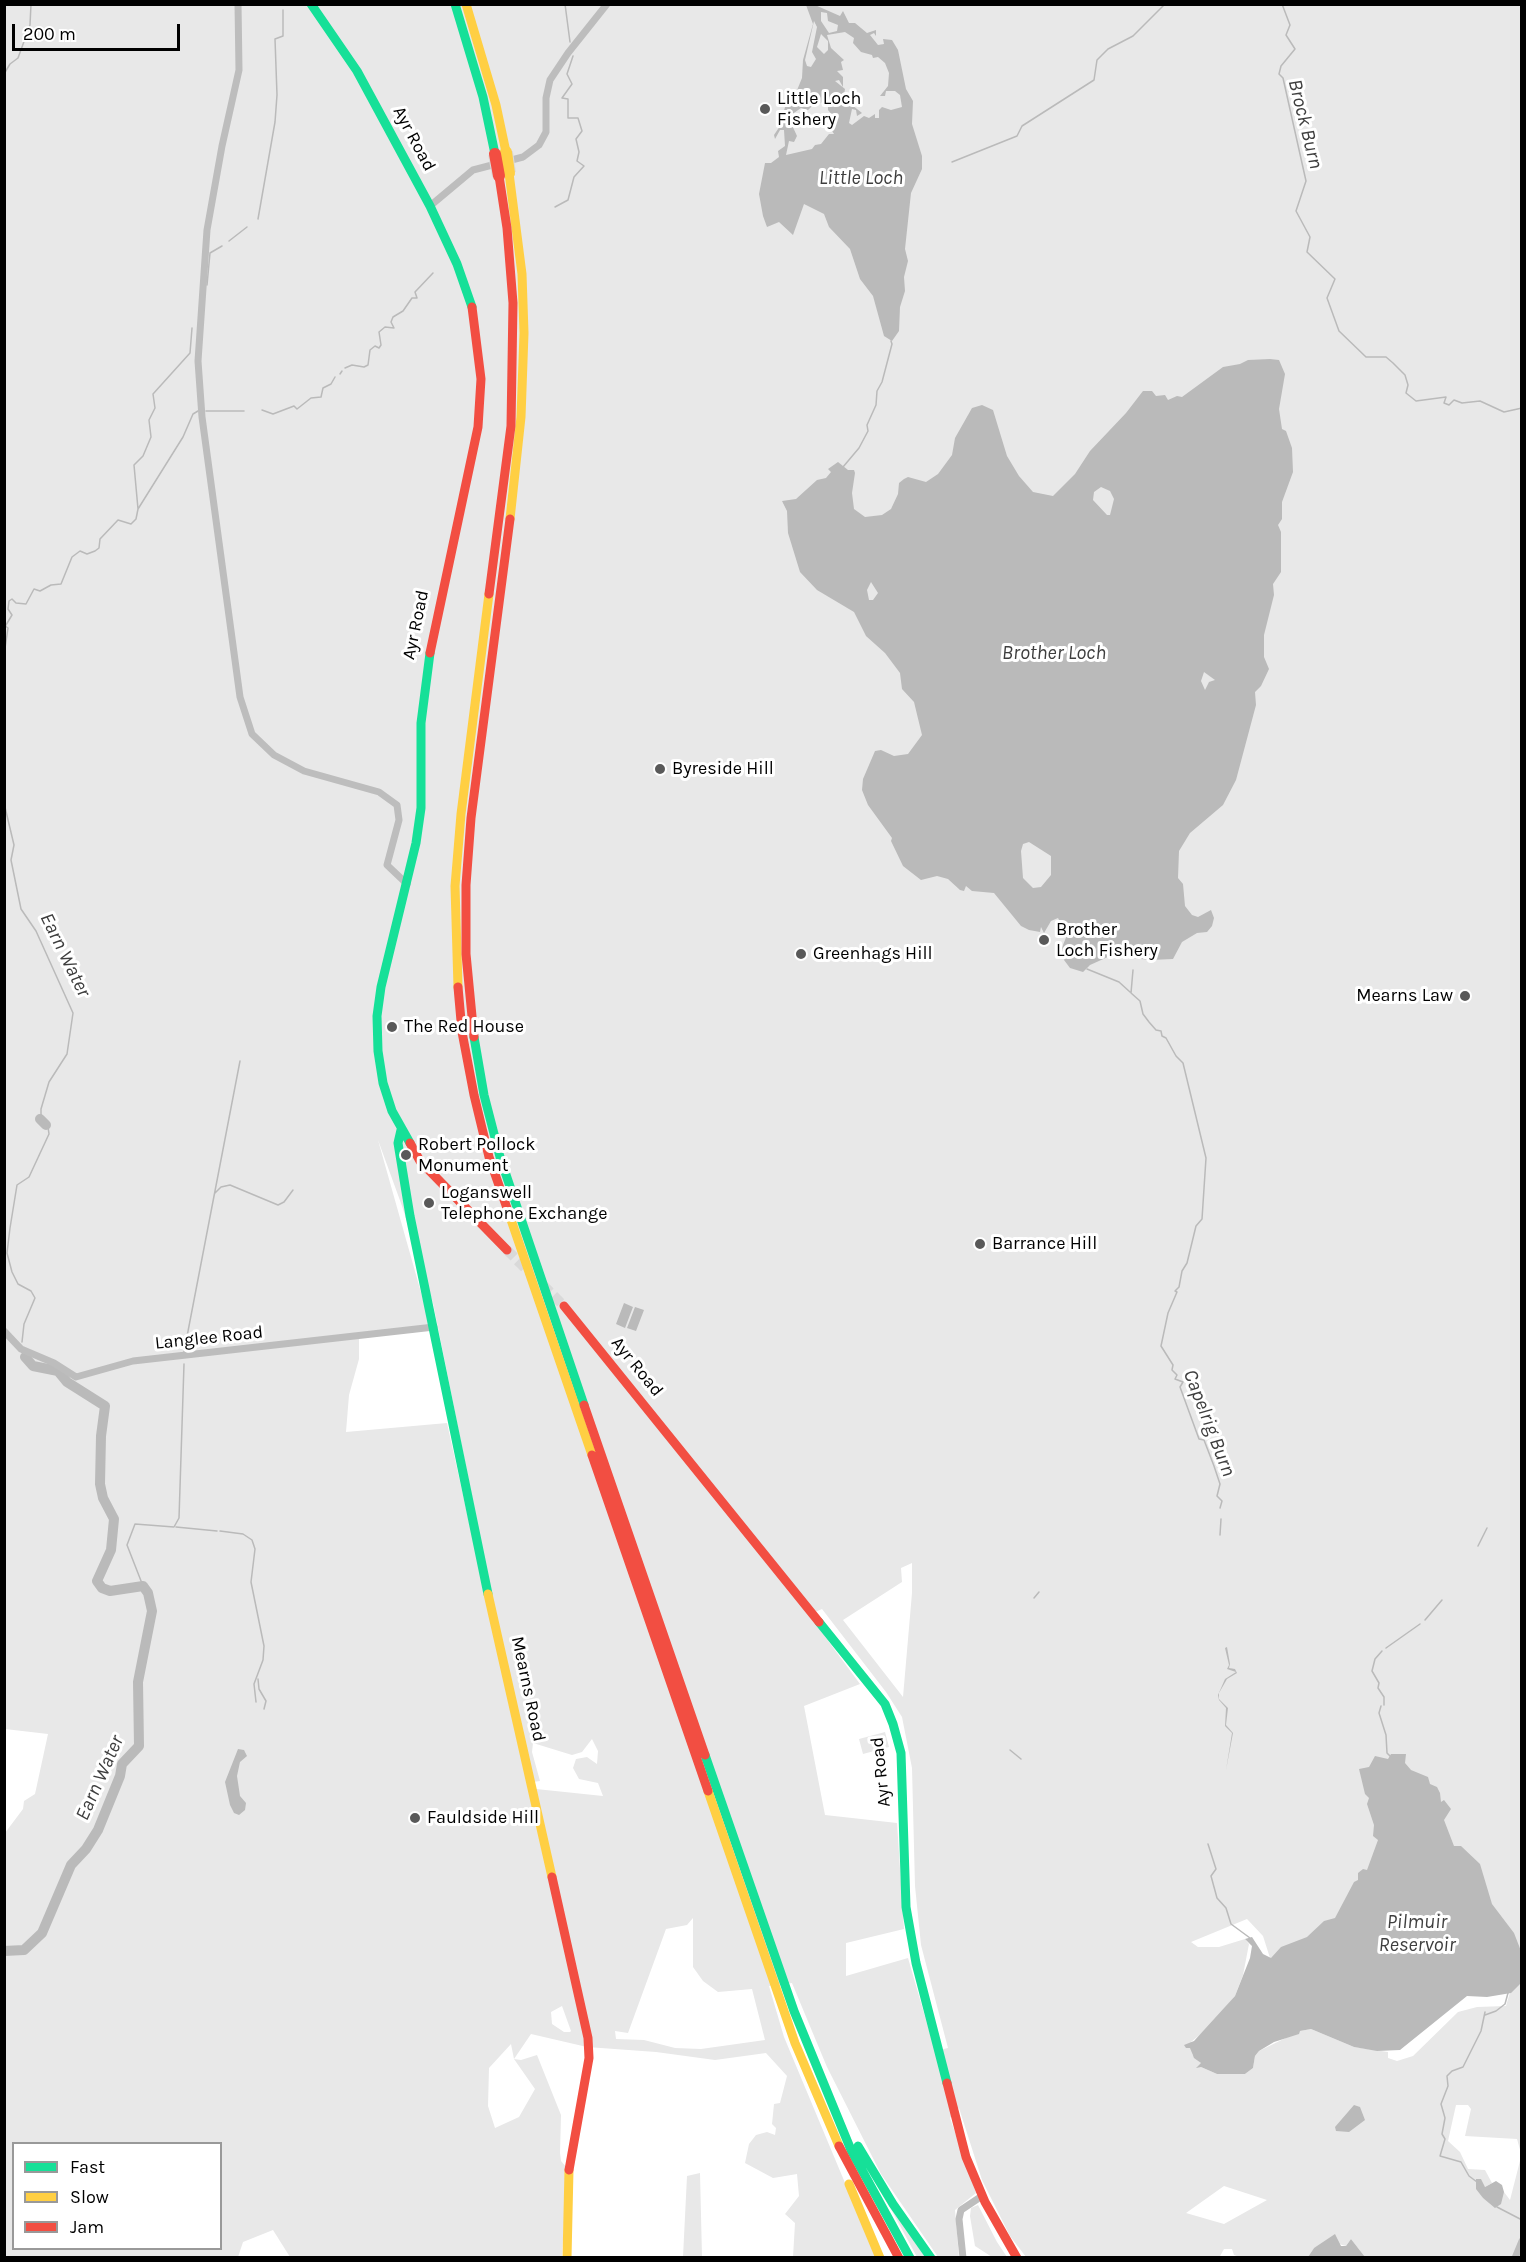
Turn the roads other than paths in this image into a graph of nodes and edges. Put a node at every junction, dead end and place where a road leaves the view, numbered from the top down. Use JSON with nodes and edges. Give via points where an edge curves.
{"nodes":[{"id":1,"x":238,"y":4,"type":"edge"},
{"id":2,"x":311,"y":4,"type":"edge"},
{"id":3,"x":455,"y":4,"type":"edge"},
{"id":4,"x":466,"y":4,"type":"edge"},
{"id":5,"x":607,"y":4,"type":"edge"},
{"id":6,"x":500,"y":153,"type":"junction"},
{"id":7,"x":504,"y":174,"type":"junction"},
{"id":8,"x":430,"y":206,"type":"junction"},
{"id":9,"x":407,"y":884,"type":"junction"},
{"id":10,"x":401,"y":1130,"type":"junction"},
{"id":11,"x":507,"y":1250,"type":"tunnel mouth"},
{"id":12,"x":564,"y":1306,"type":"tunnel mouth"},
{"id":13,"x":434,"y":1327,"type":"junction"},
{"id":14,"x":4,"y":1331,"type":"edge"},
{"id":15,"x":776,"y":1990,"type":"junction"},
{"id":16,"x":808,"y":2049,"type":"junction"},
{"id":17,"x":982,"y":2196,"type":"junction"},
{"id":18,"x":1521,"y":2241,"type":"edge"},
{"id":19,"x":567,"y":2258,"type":"edge"},
{"id":20,"x":880,"y":2258,"type":"edge"},
{"id":21,"x":899,"y":2258,"type":"edge"},
{"id":22,"x":910,"y":2258,"type":"edge"},
{"id":23,"x":931,"y":2258,"type":"edge"},
{"id":24,"x":963,"y":2258,"type":"edge"},
{"id":25,"x":1017,"y":2258,"type":"edge"},
{"id":26,"x":1515,"y":2258,"type":"edge"}],
"edges":[{"from":1,"to":9,"type":"street","via":[[239,70],[214,190],[198,347],[202,417],[240,697],[252,734],[274,755],[304,771],[365,787],[393,800],[399,820],[387,865]]},
{"from":2,"to":8,"type":"main road","name":"Ayr Road","via":[[357,71]]},
{"from":3,"to":6,"type":"main road"},
{"from":4,"to":6,"type":"main road","via":[[494,96]]},
{"from":5,"to":8,"type":"street","via":[[550,80],[546,132],[539,145],[523,157],[473,170]]},
{"from":6,"to":7,"type":"main road","bridge":true},
{"from":7,"to":15,"type":"main road","via":[[513,303],[513,389],[509,454],[455,886],[462,1032],[489,1157]]},
{"from":7,"to":16,"type":"main road","via":[[522,274],[523,376],[512,507],[471,818],[466,954],[472,1032],[500,1157],[531,1252]]},
{"from":8,"to":9,"type":"main road","name":"Ayr Road","via":[[471,304],[480,357],[480,399],[474,448],[425,674],[421,808]]},
{"from":9,"to":10,"type":"main road","name":"Ayr Road","via":[[377,1016],[383,1083]]},
{"from":10,"to":11,"type":"main road","name":"Ayr Road","via":[[420,1161]]},
{"from":10,"to":13,"type":"main road","name":"Mearns Road","via":[[398,1143],[410,1216]]},
{"from":12,"to":17,"type":"main road","name":"Ayr Road","via":[[885,1704],[901,1753],[906,1907],[916,1963],[961,2142]]},
{"from":13,"to":14,"type":"street","name":"Langlee Road","via":[[133,1361],[76,1377],[21,1349]]},
{"from":13,"to":19,"type":"main road","name":"Mearns Road","via":[[468,1503],[588,2038],[589,2058],[569,2172]]},
{"from":15,"to":20,"type":"main road","via":[[813,2102]]},
{"from":15,"to":21,"type":"main road","via":[[842,2153]]},
{"from":16,"to":22,"type":"main road","via":[[851,2150]]},
{"from":16,"to":23,"type":"main road","via":[[879,2183]]},
{"from":17,"to":24,"type":"street","via":[[961,2210]]},
{"from":17,"to":25,"type":"main road","name":"Ayr Road"},
{"from":18,"to":26,"type":"street"}]}
